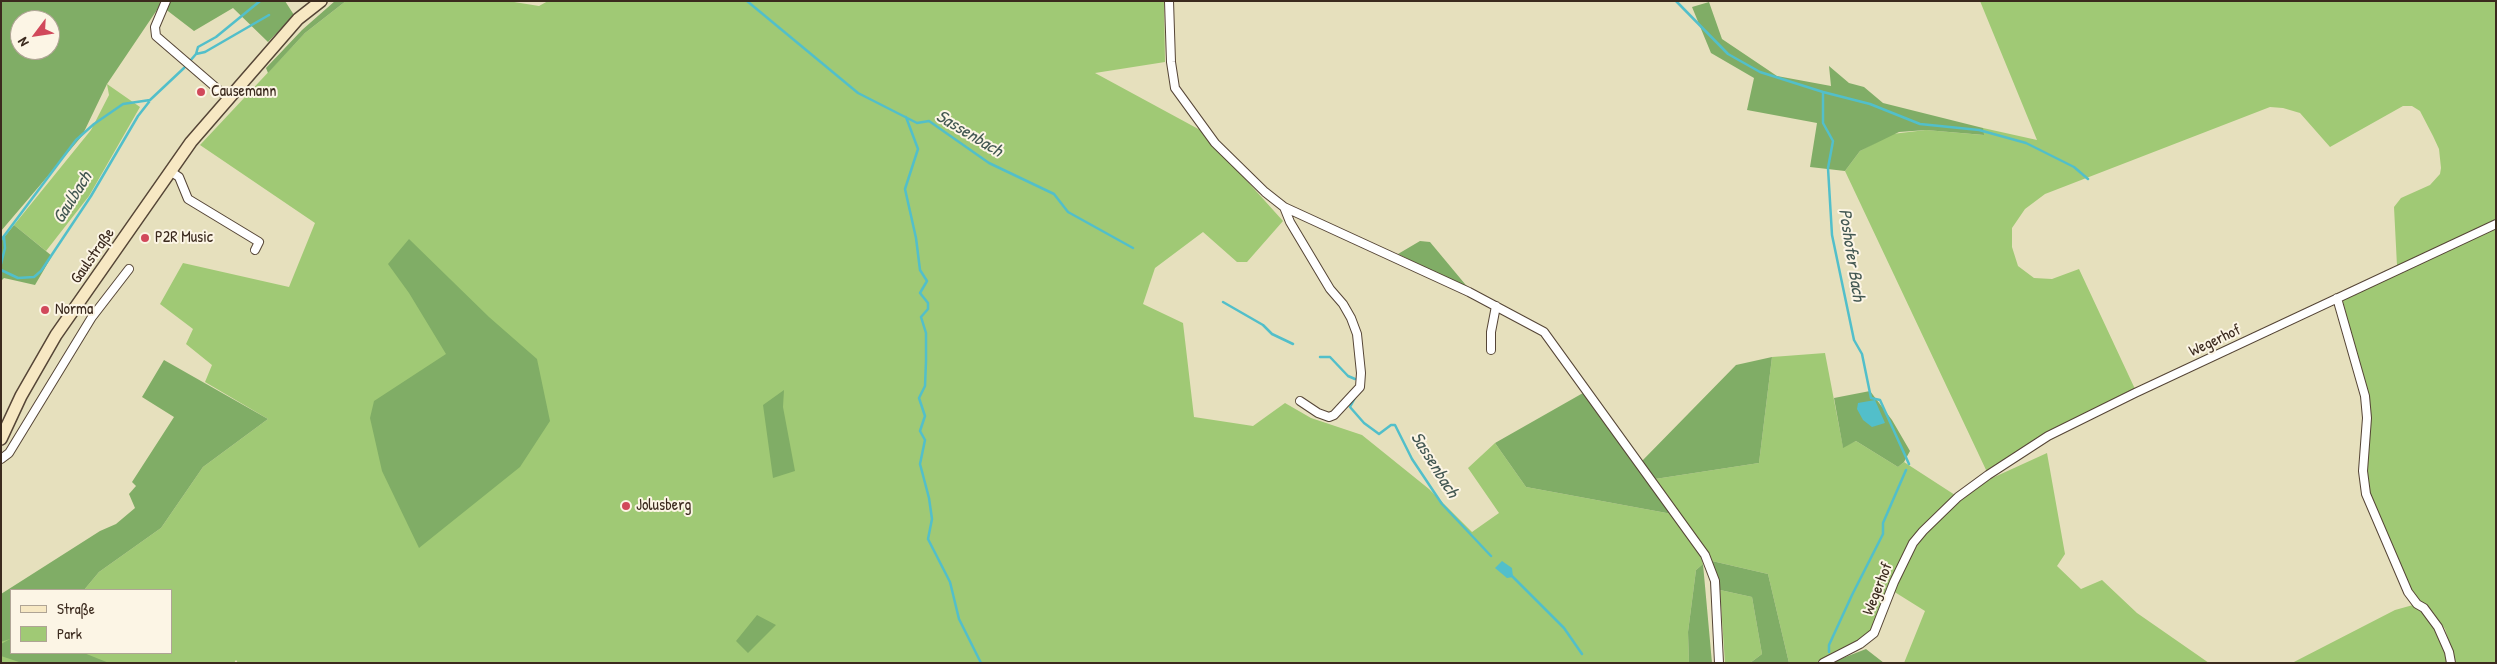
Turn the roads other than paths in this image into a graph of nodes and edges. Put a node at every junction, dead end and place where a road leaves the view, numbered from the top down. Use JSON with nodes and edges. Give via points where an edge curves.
{"nodes":[{"id":1,"x":166,"y":1,"type":"edge"},
{"id":2,"x":321,"y":1,"type":"edge"},
{"id":3,"x":1169,"y":1,"type":"edge"},
{"id":4,"x":228,"y":98,"type":"junction"},
{"id":5,"x":170,"y":171,"type":"junction"},
{"id":6,"x":1284,"y":207,"type":"junction"},
{"id":7,"x":2496,"y":224,"type":"edge"},
{"id":8,"x":256,"y":250,"type":"dead end"},
{"id":9,"x":129,"y":270,"type":"dead end"},
{"id":10,"x":2338,"y":298,"type":"junction"},
{"id":11,"x":1496,"y":306,"type":"junction"},
{"id":12,"x":1491,"y":350,"type":"dead end"},
{"id":13,"x":1300,"y":401,"type":"dead end"},
{"id":14,"x":1,"y":438,"type":"edge"},
{"id":15,"x":1,"y":459,"type":"edge"},
{"id":16,"x":1719,"y":663,"type":"edge"},
{"id":17,"x":1823,"y":663,"type":"edge"},
{"id":18,"x":2451,"y":663,"type":"edge"}],
"edges":[{"from":1,"to":4,"type":"street","via":[[154,27],[156,36]]},
{"from":2,"to":4,"type":"main road","name":"Gaulstraße","via":[[298,19]]},
{"from":3,"to":6,"type":"street","via":[[1170,62],[1175,88],[1215,143]]},
{"from":4,"to":5,"type":"main road","name":"Gaulstraße"},
{"from":5,"to":8,"type":"street","via":[[179,177],[188,199],[259,242]]},
{"from":5,"to":14,"type":"main road","name":"Gaulstraße","via":[[56,334]]},
{"from":6,"to":11,"type":"street"},
{"from":6,"to":13,"type":"street","via":[[1290,222],[1350,318],[1357,334],[1361,373],[1360,387],[1334,415],[1329,417],[1318,413]]},
{"from":7,"to":10,"type":"street","name":"Wegerhof"},
{"from":9,"to":15,"type":"street","via":[[92,317],[8,453]]},
{"from":10,"to":17,"type":"street","name":"Wegerhof","via":[[2056,432],[1988,475],[1958,498],[1913,543],[1874,633]]},
{"from":10,"to":18,"type":"street","via":[[2365,396],[2367,418],[2363,471],[2366,494],[2408,592],[2438,627]]},
{"from":11,"to":12,"type":"street"},
{"from":11,"to":16,"type":"street","via":[[1544,332],[1704,555],[1715,581]]}]}
